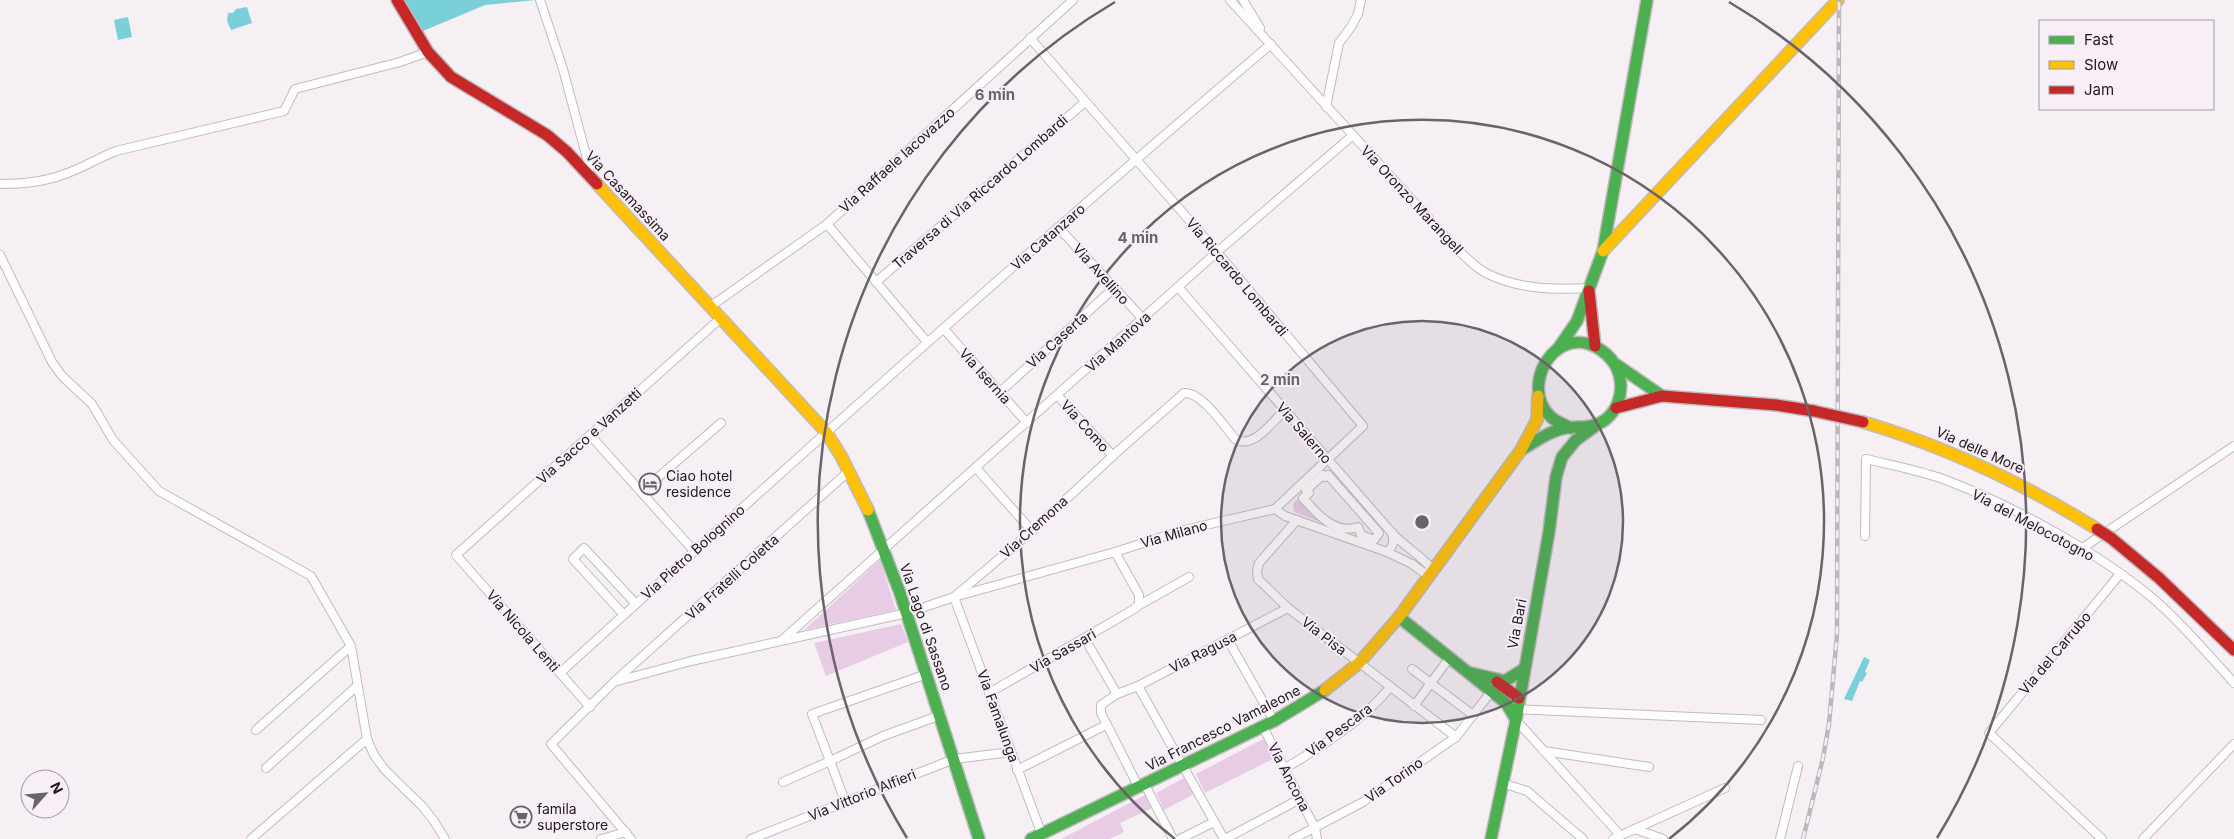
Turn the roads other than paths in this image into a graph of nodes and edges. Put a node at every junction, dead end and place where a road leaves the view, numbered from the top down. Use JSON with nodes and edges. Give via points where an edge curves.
{"nodes":[{"id":1,"x":397,"y":0,"type":"edge"},
{"id":2,"x":540,"y":0,"type":"edge"},
{"id":3,"x":1073,"y":0,"type":"edge"},
{"id":4,"x":1230,"y":0,"type":"edge"},
{"id":5,"x":1243,"y":0,"type":"edge"},
{"id":6,"x":1361,"y":0,"type":"edge"},
{"id":7,"x":1647,"y":0,"type":"edge"},
{"id":8,"x":1838,"y":0,"type":"edge"},
{"id":9,"x":1030,"y":38,"type":"junction"},
{"id":10,"x":1271,"y":44,"type":"junction"},
{"id":11,"x":428,"y":52,"type":"junction"},
{"id":12,"x":1085,"y":102,"type":"junction"},
{"id":13,"x":1326,"y":106,"type":"junction"},
{"id":14,"x":1352,"y":136,"type":"junction"},
{"id":15,"x":1135,"y":159,"type":"junction"},
{"id":16,"x":588,"y":176,"type":"junction"},
{"id":17,"x":0,"y":184,"type":"edge"},
{"id":18,"x":827,"y":224,"type":"junction"},
{"id":19,"x":1059,"y":228,"type":"junction"},
{"id":20,"x":1603,"y":251,"type":"junction"},
{"id":21,"x":1217,"y":252,"type":"junction"},
{"id":22,"x":0,"y":255,"type":"edge"},
{"id":23,"x":876,"y":282,"type":"junction"},
{"id":24,"x":1178,"y":287,"type":"junction"},
{"id":25,"x":1114,"y":288,"type":"junction"},
{"id":26,"x":1589,"y":288,"type":"junction"},
{"id":27,"x":711,"y":306,"type":"junction"},
{"id":28,"x":722,"y":318,"type":"junction"},
{"id":29,"x":1143,"y":320,"type":"junction"},
{"id":30,"x":944,"y":329,"type":"junction"},
{"id":31,"x":927,"y":342,"type":"junction"},
{"id":32,"x":1595,"y":346,"type":"junction"},
{"id":33,"x":1557,"y":350,"type":"junction"},
{"id":34,"x":1616,"y":365,"type":"junction"},
{"id":35,"x":1000,"y":392,"type":"junction"},
{"id":36,"x":1058,"y":396,"type":"junction"},
{"id":37,"x":1538,"y":396,"type":"junction"},
{"id":38,"x":1662,"y":396,"type":"junction"},
{"id":39,"x":1616,"y":408,"type":"junction"},
{"id":40,"x":1284,"y":411,"type":"junction"},
{"id":41,"x":721,"y":423,"type":"dead end"},
{"id":42,"x":1027,"y":423,"type":"junction"},
{"id":43,"x":1594,"y":427,"type":"junction"},
{"id":44,"x":1571,"y":428,"type":"junction"},
{"id":45,"x":826,"y":432,"type":"junction"},
{"id":46,"x":590,"y":435,"type":"junction"},
{"id":47,"x":2234,"y":446,"type":"edge"},
{"id":48,"x":1521,"y":450,"type":"junction"},
{"id":49,"x":1113,"y":456,"type":"junction"},
{"id":50,"x":1326,"y":460,"type":"junction"},
{"id":51,"x":976,"y":468,"type":"junction"},
{"id":52,"x":849,"y":471,"type":"junction"},
{"id":53,"x":641,"y":492,"type":"junction"},
{"id":54,"x":1303,"y":498,"type":"joint"},
{"id":55,"x":1276,"y":509,"type":"junction"},
{"id":56,"x":1297,"y":520,"type":"junction"},
{"id":57,"x":1032,"y":531,"type":"junction"},
{"id":58,"x":1392,"y":533,"type":"junction"},
{"id":59,"x":1865,"y":536,"type":"dead end"},
{"id":60,"x":2081,"y":548,"type":"junction"},
{"id":61,"x":884,"y":549,"type":"junction"},
{"id":62,"x":694,"y":551,"type":"junction"},
{"id":63,"x":1114,"y":552,"type":"junction"},
{"id":64,"x":1387,"y":552,"type":"junction"},
{"id":65,"x":456,"y":554,"type":"joint"},
{"id":66,"x":1434,"y":571,"type":"junction"},
{"id":67,"x":2120,"y":574,"type":"junction"},
{"id":68,"x":1189,"y":577,"type":"dead end"},
{"id":69,"x":954,"y":597,"type":"junction"},
{"id":70,"x":636,"y":604,"type":"junction"},
{"id":71,"x":1136,"y":608,"type":"junction"},
{"id":72,"x":1288,"y":608,"type":"junction"},
{"id":73,"x":907,"y":613,"type":"junction"},
{"id":74,"x":624,"y":615,"type":"junction"},
{"id":75,"x":1399,"y":617,"type":"junction"},
{"id":76,"x":1086,"y":638,"type":"junction"},
{"id":77,"x":1228,"y":640,"type":"junction"},
{"id":78,"x":779,"y":643,"type":"junction"},
{"id":79,"x":351,"y":646,"type":"junction"},
{"id":80,"x":2234,"y":650,"type":"edge"},
{"id":81,"x":1450,"y":657,"type":"junction"},
{"id":82,"x":1359,"y":664,"type":"junction"},
{"id":83,"x":1524,"y":669,"type":"junction"},
{"id":84,"x":1412,"y":670,"type":"dead end"},
{"id":85,"x":560,"y":673,"type":"junction"},
{"id":86,"x":927,"y":674,"type":"junction"},
{"id":87,"x":614,"y":682,"type":"junction"},
{"id":88,"x":1430,"y":684,"type":"junction"},
{"id":89,"x":2234,"y":684,"type":"edge"},
{"id":90,"x":357,"y":686,"type":"junction"},
{"id":91,"x":1138,"y":686,"type":"junction"},
{"id":92,"x":1390,"y":687,"type":"junction"},
{"id":93,"x":1497,"y":691,"type":"junction"},
{"id":94,"x":989,"y":693,"type":"junction"},
{"id":95,"x":1117,"y":694,"type":"junction"},
{"id":96,"x":1481,"y":704,"type":"junction"},
{"id":97,"x":1414,"y":706,"type":"junction"},
{"id":98,"x":590,"y":707,"type":"junction"},
{"id":99,"x":1516,"y":709,"type":"junction"},
{"id":100,"x":941,"y":715,"type":"junction"},
{"id":101,"x":1473,"y":715,"type":"junction"},
{"id":102,"x":1761,"y":720,"type":"dead end"},
{"id":103,"x":1274,"y":721,"type":"junction"},
{"id":104,"x":1106,"y":725,"type":"junction"},
{"id":105,"x":1263,"y":726,"type":"junction"},
{"id":106,"x":256,"y":730,"type":"dead end"},
{"id":107,"x":1456,"y":737,"type":"junction"},
{"id":108,"x":367,"y":739,"type":"junction"},
{"id":109,"x":2234,"y":744,"type":"edge"},
{"id":110,"x":1544,"y":751,"type":"junction"},
{"id":111,"x":1011,"y":752,"type":"junction"},
{"id":112,"x":954,"y":758,"type":"junction"},
{"id":113,"x":830,"y":761,"type":"junction"},
{"id":114,"x":1184,"y":766,"type":"junction"},
{"id":115,"x":1798,"y":766,"type":"dead end"},
{"id":116,"x":1649,"y":767,"type":"dead end"},
{"id":117,"x":266,"y":768,"type":"dead end"},
{"id":118,"x":1285,"y":768,"type":"junction"},
{"id":119,"x":1017,"y":770,"type":"junction"},
{"id":120,"x":783,"y":782,"type":"dead end"},
{"id":121,"x":1502,"y":783,"type":"junction"},
{"id":122,"x":1142,"y":787,"type":"junction"},
{"id":123,"x":1725,"y":788,"type":"dead end"},
{"id":124,"x":1300,"y":799,"type":"junction"},
{"id":125,"x":845,"y":802,"type":"junction"},
{"id":126,"x":1214,"y":822,"type":"junction"},
{"id":127,"x":1315,"y":828,"type":"junction"},
{"id":128,"x":1635,"y":830,"type":"junction"},
{"id":129,"x":626,"y":832,"type":"junction"},
{"id":130,"x":771,"y":835,"type":"edge"},
{"id":131,"x":1620,"y":837,"type":"edge"},
{"id":132,"x":1038,"y":838,"type":"edge"},
{"id":133,"x":250,"y":839,"type":"edge"},
{"id":134,"x":445,"y":839,"type":"edge"},
{"id":135,"x":601,"y":839,"type":"edge"},
{"id":136,"x":631,"y":839,"type":"edge"},
{"id":137,"x":751,"y":839,"type":"edge"},
{"id":138,"x":979,"y":839,"type":"edge"},
{"id":139,"x":1172,"y":839,"type":"edge"},
{"id":140,"x":1180,"y":839,"type":"edge"},
{"id":141,"x":1224,"y":839,"type":"edge"},
{"id":142,"x":1292,"y":839,"type":"edge"},
{"id":143,"x":1317,"y":839,"type":"edge"},
{"id":144,"x":1491,"y":839,"type":"edge"},
{"id":145,"x":1583,"y":839,"type":"edge"},
{"id":146,"x":1613,"y":839,"type":"edge"},
{"id":147,"x":1663,"y":839,"type":"edge"},
{"id":148,"x":1780,"y":839,"type":"edge"},
{"id":149,"x":2102,"y":839,"type":"edge"},
{"id":150,"x":2144,"y":839,"type":"edge"}],
"edges":[{"from":1,"to":11,"type":"main road","name":"Via Casamassima"},
{"from":2,"to":16,"type":"street","via":[[563,69],[589,166]]},
{"from":3,"to":9,"type":"street","name":"Via Raffaele Iacovazzo"},
{"from":4,"to":10,"type":"street"},
{"from":5,"to":10,"type":"street"},
{"from":6,"to":13,"type":"street","via":[[1358,14],[1338,43]]},
{"from":7,"to":20,"type":"main road"},
{"from":8,"to":20,"type":"main road"},
{"from":9,"to":12,"type":"street","name":"Via Riccardo Lombardi"},
{"from":9,"to":18,"type":"street","name":"Via Raffaele Iacovazzo"},
{"from":10,"to":13,"type":"street","name":"Via Oronzo Marangell"},
{"from":10,"to":15,"type":"street","name":"Via Catanzaro"},
{"from":11,"to":16,"type":"main road","name":"Via Casamassima","via":[[451,77],[548,135]]},
{"from":11,"to":17,"type":"street","via":[[295,89],[284,111],[116,151],[63,175]]},
{"from":12,"to":15,"type":"street","name":"Via Riccardo Lombardi"},
{"from":12,"to":23,"type":"street","name":"Traversa di Via Riccardo Lombardi"},
{"from":13,"to":14,"type":"street","name":"Via Oronzo Marangell"},
{"from":14,"to":21,"type":"street","name":"Via Mantova"},
{"from":14,"to":26,"type":"street","name":"Via Oronzo Marangell","via":[[1453,245],[1484,272],[1520,286]]},
{"from":15,"to":19,"type":"street","name":"Via Catanzaro"},
{"from":15,"to":21,"type":"street","name":"Via Riccardo Lombardi"},
{"from":16,"to":27,"type":"main road","name":"Via Casamassima"},
{"from":18,"to":23,"type":"street"},
{"from":18,"to":27,"type":"street","name":"Via Raffaele Iacovazzo"},
{"from":19,"to":25,"type":"street","name":"Via Avellino"},
{"from":19,"to":30,"type":"street","name":"Via Catanzaro"},
{"from":20,"to":26,"type":"main road"},
{"from":21,"to":24,"type":"street","name":"Via Mantova"},
{"from":21,"to":50,"type":"street","name":"Via Riccardo Lombardi","via":[[1363,426]]},
{"from":22,"to":79,"type":"street","via":[[52,362],[92,404],[113,440],[159,491],[306,572]]},
{"from":23,"to":31,"type":"street"},
{"from":24,"to":29,"type":"street","name":"Via Mantova"},
{"from":24,"to":40,"type":"street","name":"Via Salerno"},
{"from":25,"to":29,"type":"street","name":"Via Avellino"},
{"from":25,"to":35,"type":"street","name":"Via Caserta"},
{"from":26,"to":32,"type":"main road"},
{"from":26,"to":33,"type":"main road","via":[[1577,322]]},
{"from":27,"to":28,"type":"main road","name":"Via Casamassima"},
{"from":28,"to":45,"type":"main road","name":"Via Casamassima"},
{"from":28,"to":46,"type":"street","name":"Via Sacco e Vanzetti"},
{"from":29,"to":36,"type":"street","name":"Via Mantova"},
{"from":30,"to":31,"type":"street","name":"Via Catanzaro"},
{"from":30,"to":35,"type":"street","name":"Via Isernia"},
{"from":31,"to":45,"type":"street","name":"Via Catanzaro"},
{"from":32,"to":33,"type":"main road","via":[[1569,345]]},
{"from":32,"to":34,"type":"main road"},
{"from":33,"to":37,"type":"main road","via":[[1540,370]]},
{"from":34,"to":38,"type":"main road"},
{"from":34,"to":39,"type":"main road","via":[[1622,387]]},
{"from":35,"to":42,"type":"street","name":"Via Isernia"},
{"from":36,"to":42,"type":"street","name":"Via Mantova"},
{"from":36,"to":49,"type":"street","name":"Via Como"},
{"from":37,"to":44,"type":"main road","via":[[1551,419]]},
{"from":37,"to":48,"type":"main road","name":"Via Francesco Vamaleone","via":[[1537,420]]},
{"from":38,"to":39,"type":"main road"},
{"from":38,"to":80,"type":"main road","name":"Via delle More","bridge":true,"via":[[1814,410],[1918,439],[1998,472],[2111,538],[2159,578]]},
{"from":39,"to":43,"type":"main road","via":[[1607,420]]},
{"from":40,"to":49,"type":"street","name":"Via Cremona","via":[[1252,441],[1240,442],[1201,399],[1190,392],[1184,393]]},
{"from":40,"to":50,"type":"street","name":"Via Salerno"},
{"from":41,"to":53,"type":"street"},
{"from":42,"to":51,"type":"street","name":"Via Mantova"},
{"from":43,"to":44,"type":"main road"},
{"from":43,"to":83,"type":"main road","name":"Via Bari","via":[[1576,440],[1562,457],[1556,477]]},
{"from":44,"to":48,"type":"main road","via":[[1559,429]]},
{"from":45,"to":52,"type":"main road","name":"Via Lago di Sassano"},
{"from":45,"to":62,"type":"street","name":"Via Pietro Bolognino"},
{"from":46,"to":53,"type":"street"},
{"from":46,"to":65,"type":"street","name":"Via Sacco e Vanzetti"},
{"from":47,"to":60,"type":"street"},
{"from":48,"to":66,"type":"main road","name":"Via Francesco Vamaleone"},
{"from":49,"to":57,"type":"street","name":"Via Cremona"},
{"from":50,"to":55,"type":"street","name":"Via Riccardo Lombardi"},
{"from":50,"to":58,"type":"street","name":"Via Salerno"},
{"from":51,"to":57,"type":"street"},
{"from":51,"to":61,"type":"street","name":"Via Mantova"},
{"from":52,"to":61,"type":"main road","name":"Via Lago di Sassano"},
{"from":52,"to":87,"type":"street","name":"Via Fratelli Coletta"},
{"from":53,"to":62,"type":"street"},
{"from":54,"to":54,"type":"street","via":[[1324,520],[1350,530],[1358,527],[1361,535],[1374,540],[1380,533],[1328,475],[1323,475],[1306,490],[1309,493]]},
{"from":55,"to":56,"type":"street"},
{"from":55,"to":63,"type":"street","name":"Via Milano","via":[[1184,530]]},
{"from":56,"to":64,"type":"street"},
{"from":56,"to":72,"type":"street","name":"Via Pisa","via":[[1259,563],[1257,571],[1258,579]]},
{"from":57,"to":69,"type":"street","name":"Via Cremona"},
{"from":58,"to":64,"type":"street","via":[[1392,548]]},
{"from":58,"to":66,"type":"street","name":"Via Salerno"},
{"from":59,"to":60,"type":"street","name":"Via del Melocotogno","via":[[1866,459],[1942,478],[1991,499]]},
{"from":60,"to":67,"type":"street","name":"Via del Melocotogno"},
{"from":61,"to":73,"type":"main road","name":"Via Lago di Sassano"},
{"from":61,"to":78,"type":"street","name":"Via Mantova"},
{"from":62,"to":70,"type":"street","name":"Via Pietro Bolognino"},
{"from":63,"to":69,"type":"street","name":"Via Milano"},
{"from":63,"to":71,"type":"street","via":[[1139,595]]},
{"from":64,"to":66,"type":"street","via":[[1424,573]]},
{"from":65,"to":85,"type":"street","name":"Via Nicola Lenti"},
{"from":66,"to":75,"type":"main road","name":"Via Francesco Vamaleone"},
{"from":67,"to":89,"type":"street","name":"Via del Melocotogno","via":[[2177,621]]},
{"from":67,"to":149,"type":"street","name":"Via del Carrubo","via":[[1989,733]]},
{"from":68,"to":71,"type":"street","name":"Via Sassari"},
{"from":69,"to":73,"type":"street","name":"Via Milano"},
{"from":69,"to":94,"type":"street","name":"Via Famalunga"},
{"from":70,"to":74,"type":"street","name":"Via Pietro Bolognino"},
{"from":70,"to":74,"type":"street","via":[[584,548],[572,559]]},
{"from":71,"to":76,"type":"street","name":"Via Sassari"},
{"from":72,"to":77,"type":"street","name":"Via Ragusa"},
{"from":72,"to":82,"type":"street","name":"Via Pisa"},
{"from":73,"to":78,"type":"street","name":"Via Milano"},
{"from":73,"to":86,"type":"main road","name":"Via Lago di Sassano"},
{"from":74,"to":85,"type":"street","name":"Via Pietro Bolognino"},
{"from":75,"to":81,"type":"main road"},
{"from":75,"to":82,"type":"main road","name":"Via Francesco Vamaleone"},
{"from":76,"to":94,"type":"street","name":"Via Sassari"},
{"from":76,"to":95,"type":"street"},
{"from":77,"to":91,"type":"street","name":"Via Ragusa"},
{"from":77,"to":103,"type":"street"},
{"from":78,"to":87,"type":"street","name":"Via Milano","via":[[691,661]]},
{"from":79,"to":90,"type":"street"},
{"from":79,"to":106,"type":"street"},
{"from":81,"to":88,"type":"street"},
{"from":81,"to":93,"type":"main road"},
{"from":82,"to":92,"type":"street","name":"Via Pisa"},
{"from":82,"to":103,"type":"main road","name":"Via Francesco Vamaleone","via":[[1326,690]]},
{"from":83,"to":93,"type":"main road"},
{"from":83,"to":99,"type":"main road","name":"Via Bari"},
{"from":84,"to":88,"type":"street"},
{"from":85,"to":98,"type":"street","name":"Via Nicola Lenti"},
{"from":86,"to":100,"type":"main road","name":"Via Lago di Sassano"},
{"from":86,"to":113,"type":"street","via":[[812,714]]},
{"from":87,"to":98,"type":"street","name":"Via Fratelli Coletta"},
{"from":88,"to":97,"type":"street"},
{"from":88,"to":101,"type":"street"},
{"from":90,"to":108,"type":"street"},
{"from":90,"to":117,"type":"street"},
{"from":91,"to":95,"type":"street","name":"Via Ragusa"},
{"from":91,"to":114,"type":"street"},
{"from":92,"to":97,"type":"street","name":"Via Pisa"},
{"from":92,"to":118,"type":"street","name":"Via Pescara","via":[[1317,750]]},
{"from":93,"to":96,"type":"street","name":"Via Torino"},
{"from":93,"to":96,"type":"street"},
{"from":93,"to":99,"type":"main road"},
{"from":93,"to":99,"type":"main road"},
{"from":94,"to":111,"type":"street","name":"Via Famalunga"},
{"from":95,"to":104,"type":"street","via":[[1101,705]]},
{"from":96,"to":101,"type":"street","name":"Via Torino"},
{"from":97,"to":107,"type":"street","name":"Via Pisa"},
{"from":98,"to":129,"type":"street","name":"Via Fratelli Coletta","via":[[551,744]]},
{"from":99,"to":102,"type":"street"},
{"from":99,"to":110,"type":"street"},
{"from":99,"to":121,"type":"main road","name":"Via Bari"},
{"from":100,"to":112,"type":"main road","name":"Via Lago di Sassano"},
{"from":100,"to":113,"type":"street","via":[[883,736]]},
{"from":101,"to":107,"type":"street","name":"Via Torino"},
{"from":103,"to":105,"type":"main road","name":"Via Francesco Vamaleone"},
{"from":104,"to":119,"type":"street"},
{"from":104,"to":122,"type":"street"},
{"from":105,"to":114,"type":"main road","name":"Via Francesco Vamaleone"},
{"from":105,"to":118,"type":"street","name":"Via Ancona"},
{"from":107,"to":127,"type":"street","name":"Via Torino","via":[[1363,802]]},
{"from":108,"to":133,"type":"street"},
{"from":108,"to":134,"type":"street","via":[[385,770],[422,806]]},
{"from":109,"to":150,"type":"street"},
{"from":110,"to":116,"type":"street"},
{"from":110,"to":131,"type":"street"},
{"from":111,"to":112,"type":"street","name":"Via Vittorio Alfieri"},
{"from":111,"to":119,"type":"street","name":"Via Famalunga"},
{"from":112,"to":125,"type":"street","name":"Via Vittorio Alfieri"},
{"from":112,"to":138,"type":"main road","name":"Via Lago di Sassano"},
{"from":113,"to":120,"type":"street"},
{"from":113,"to":125,"type":"street"},
{"from":114,"to":122,"type":"main road","name":"Via Francesco Vamaleone"},
{"from":114,"to":126,"type":"street"},
{"from":115,"to":148,"type":"street"},
{"from":118,"to":124,"type":"street","name":"Via Ancona"},
{"from":119,"to":132,"type":"street","name":"Via Famalunga"},
{"from":121,"to":144,"type":"main road","name":"Via Bari"},
{"from":121,"to":145,"type":"street","via":[[1527,791]]},
{"from":122,"to":132,"type":"main road","name":"Via Francesco Vamaleone"},
{"from":122,"to":139,"type":"street"},
{"from":123,"to":128,"type":"street"},
{"from":124,"to":127,"type":"street","name":"Via Ancona"},
{"from":124,"to":141,"type":"street"},
{"from":125,"to":130,"type":"street","name":"Via Vittorio Alfieri"},
{"from":126,"to":140,"type":"street"},
{"from":126,"to":141,"type":"street"},
{"from":127,"to":142,"type":"street","name":"Via Torino"},
{"from":127,"to":143,"type":"street","name":"Via Ancona"},
{"from":128,"to":131,"type":"street"},
{"from":128,"to":147,"type":"street"},
{"from":129,"to":135,"type":"street"},
{"from":129,"to":136,"type":"street"},
{"from":130,"to":137,"type":"street","name":"Via Vittorio Alfieri"},
{"from":131,"to":146,"type":"street"}]}
